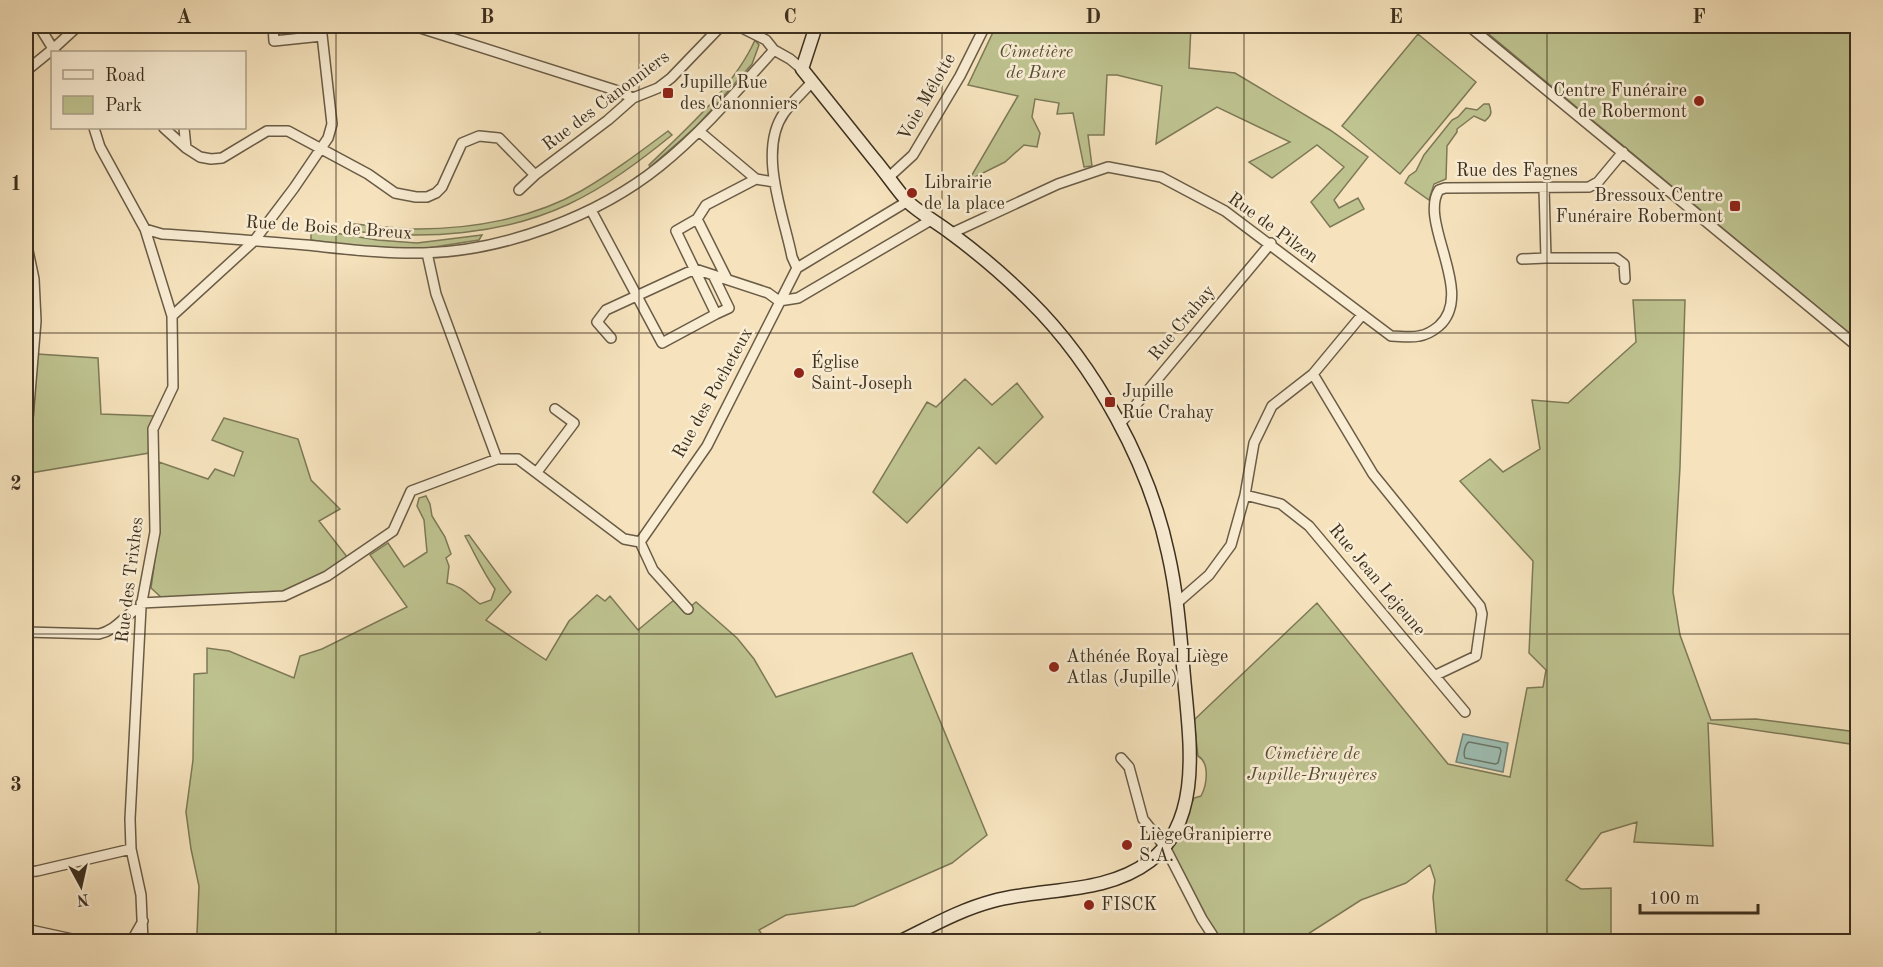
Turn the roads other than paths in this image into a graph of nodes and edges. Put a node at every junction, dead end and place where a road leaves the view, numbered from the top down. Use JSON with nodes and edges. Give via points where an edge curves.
{"nodes":[{"id":1,"x":39,"y":26,"type":"edge"},
{"id":2,"x":78,"y":26,"type":"edge"},
{"id":3,"x":273,"y":26,"type":"edge"},
{"id":4,"x":321,"y":26,"type":"edge"},
{"id":5,"x":414,"y":26,"type":"edge"},
{"id":6,"x":721,"y":26,"type":"edge"},
{"id":7,"x":738,"y":26,"type":"edge"},
{"id":8,"x":816,"y":26,"type":"edge"},
{"id":9,"x":985,"y":26,"type":"edge"},
{"id":10,"x":1469,"y":26,"type":"edge"},
{"id":11,"x":322,"y":36,"type":"junction"},
{"id":12,"x":774,"y":50,"type":"junction"},
{"id":13,"x":54,"y":51,"type":"edge"},
{"id":14,"x":51,"y":53,"type":"edge"},
{"id":15,"x":802,"y":69,"type":"junction"},
{"id":16,"x":26,"y":70,"type":"edge"},
{"id":17,"x":812,"y":82,"type":"junction"},
{"id":18,"x":633,"y":98,"type":"junction"},
{"id":19,"x":94,"y":129,"type":"edge"},
{"id":20,"x":165,"y":129,"type":"edge"},
{"id":21,"x":184,"y":129,"type":"edge"},
{"id":22,"x":700,"y":132,"type":"junction"},
{"id":23,"x":320,"y":147,"type":"junction"},
{"id":24,"x":186,"y":148,"type":"junction"},
{"id":25,"x":1623,"y":152,"type":"junction"},
{"id":26,"x":535,"y":175,"type":"junction"},
{"id":27,"x":889,"y":177,"type":"junction"},
{"id":28,"x":756,"y":179,"type":"junction"},
{"id":29,"x":774,"y":182,"type":"junction"},
{"id":30,"x":1544,"y":188,"type":"junction"},
{"id":31,"x":519,"y":190,"type":"dead end"},
{"id":32,"x":1435,"y":196,"type":"joint"},
{"id":33,"x":908,"y":201,"type":"junction"},
{"id":34,"x":591,"y":210,"type":"junction"},
{"id":35,"x":697,"y":219,"type":"junction"},
{"id":36,"x":932,"y":220,"type":"junction"},
{"id":37,"x":145,"y":229,"type":"junction"},
{"id":38,"x":952,"y":234,"type":"junction"},
{"id":39,"x":26,"y":241,"type":"edge"},
{"id":40,"x":254,"y":241,"type":"junction"},
{"id":41,"x":1270,"y":243,"type":"junction"},
{"id":42,"x":427,"y":253,"type":"junction"},
{"id":43,"x":1546,"y":258,"type":"junction"},
{"id":44,"x":1522,"y":259,"type":"dead end"},
{"id":45,"x":797,"y":268,"type":"junction"},
{"id":46,"x":695,"y":269,"type":"junction"},
{"id":47,"x":713,"y":275,"type":"junction"},
{"id":48,"x":727,"y":279,"type":"junction"},
{"id":49,"x":1625,"y":279,"type":"dead end"},
{"id":50,"x":637,"y":296,"type":"junction"},
{"id":51,"x":779,"y":301,"type":"junction"},
{"id":52,"x":716,"y":314,"type":"junction"},
{"id":53,"x":1362,"y":315,"type":"junction"},
{"id":54,"x":172,"y":316,"type":"junction"},
{"id":55,"x":611,"y":338,"type":"dead end"},
{"id":56,"x":1857,"y":347,"type":"edge"},
{"id":57,"x":1313,"y":374,"type":"junction"},
{"id":58,"x":555,"y":409,"type":"dead end"},
{"id":59,"x":1119,"y":425,"type":"junction"},
{"id":60,"x":26,"y":442,"type":"edge"},
{"id":61,"x":497,"y":459,"type":"junction"},
{"id":62,"x":537,"y":472,"type":"junction"},
{"id":63,"x":1245,"y":495,"type":"junction"},
{"id":64,"x":640,"y":542,"type":"junction"},
{"id":65,"x":1177,"y":603,"type":"junction"},
{"id":66,"x":141,"y":605,"type":"junction"},
{"id":67,"x":688,"y":609,"type":"dead end"},
{"id":68,"x":26,"y":632,"type":"edge"},
{"id":69,"x":1436,"y":675,"type":"junction"},
{"id":70,"x":1465,"y":712,"type":"dead end"},
{"id":71,"x":1121,"y":758,"type":"dead end"},
{"id":72,"x":1165,"y":848,"type":"junction"},
{"id":73,"x":131,"y":849,"type":"junction"},
{"id":74,"x":26,"y":872,"type":"edge"},
{"id":75,"x":143,"y":921,"type":"junction"},
{"id":76,"x":26,"y":929,"type":"edge"},
{"id":77,"x":86,"y":942,"type":"edge"},
{"id":78,"x":130,"y":942,"type":"edge"},
{"id":79,"x":143,"y":942,"type":"edge"},
{"id":80,"x":899,"y":942,"type":"edge"},
{"id":81,"x":1217,"y":942,"type":"edge"}],
"edges":[{"from":1,"to":13,"type":"street"},
{"from":2,"to":13,"type":"street"},
{"from":3,"to":11,"type":"street","via":[[274,41]]},
{"from":4,"to":11,"type":"street"},
{"from":5,"to":18,"type":"street"},
{"from":6,"to":18,"type":"street","name":"Rue des Canonniers","via":[[671,78]]},
{"from":7,"to":12,"type":"street","via":[[766,40]]},
{"from":8,"to":15,"type":"street"},
{"from":9,"to":27,"type":"street","name":"Voie Mélotte","via":[[913,155]]},
{"from":10,"to":25,"type":"street"},
{"from":11,"to":23,"type":"street","via":[[332,124]]},
{"from":12,"to":15,"type":"street"},
{"from":12,"to":22,"type":"street","name":"Rue de Bois de Breux"},
{"from":14,"to":16,"type":"street"},
{"from":15,"to":17,"type":"street"},
{"from":17,"to":27,"type":"street"},
{"from":17,"to":29,"type":"street","via":[[783,114],[772,144]]},
{"from":18,"to":26,"type":"street","name":"Rue des Canonniers"},
{"from":19,"to":37,"type":"street","via":[[100,147]]},
{"from":20,"to":24,"type":"street","name":"Rue des Canonniers"},
{"from":21,"to":24,"type":"street"},
{"from":22,"to":28,"type":"street"},
{"from":22,"to":34,"type":"street","name":"Rue de Bois de Breux","via":[[651,173]]},
{"from":23,"to":24,"type":"street","name":"Rue des Canonniers","via":[[288,131],[267,131],[222,158],[200,157]]},
{"from":23,"to":26,"type":"street","name":"Rue des Canonniers","via":[[404,196],[436,193],[462,143],[479,136],[499,138]]},
{"from":23,"to":40,"type":"street"},
{"from":25,"to":30,"type":"street","name":"Rue des Fagnes","via":[[1590,187]]},
{"from":25,"to":56,"type":"street"},
{"from":26,"to":31,"type":"street","name":"Rue des Canonniers"},
{"from":27,"to":33,"type":"street"},
{"from":28,"to":29,"type":"street"},
{"from":28,"to":35,"type":"street","via":[[706,204]]},
{"from":29,"to":45,"type":"street"},
{"from":30,"to":32,"type":"street","name":"Rue des Fagnes","via":[[1445,188]]},
{"from":30,"to":43,"type":"street"},
{"from":32,"to":53,"type":"street","name":"Rue de Pilzen","via":[[1435,215],[1452,296],[1444,321],[1419,336],[1391,336]]},
{"from":33,"to":36,"type":"street"},
{"from":33,"to":45,"type":"street"},
{"from":34,"to":42,"type":"street","name":"Rue de Bois de Breux","via":[[512,238]]},
{"from":34,"to":50,"type":"street"},
{"from":35,"to":46,"type":"street","via":[[676,231]]},
{"from":35,"to":48,"type":"street"},
{"from":36,"to":38,"type":"street"},
{"from":36,"to":51,"type":"street","via":[[798,298]]},
{"from":37,"to":40,"type":"street","name":"Rue de Bois de Breux","via":[[162,234]]},
{"from":37,"to":54,"type":"street","name":"Rue des Trixhes"},
{"from":38,"to":41,"type":"street","name":"Rue de Pilzen","via":[[1058,184],[1108,167],[1161,177],[1225,211]]},
{"from":38,"to":59,"type":"street","via":[[1030,301],[1054,327],[1091,377]]},
{"from":39,"to":60,"type":"street","via":[[34,279],[36,321]]},
{"from":40,"to":42,"type":"street","name":"Rue de Bois de Breux"},
{"from":40,"to":54,"type":"street"},
{"from":41,"to":53,"type":"street","name":"Rue de Pilzen"},
{"from":41,"to":59,"type":"street","name":"Rue Crahay"},
{"from":42,"to":61,"type":"street","via":[[436,294]]},
{"from":43,"to":44,"type":"street"},
{"from":43,"to":49,"type":"street","via":[[1616,258],[1624,264]]},
{"from":45,"to":51,"type":"street","name":"Rue des Pocheteux"},
{"from":46,"to":47,"type":"street"},
{"from":46,"to":50,"type":"street"},
{"from":46,"to":52,"type":"street"},
{"from":47,"to":48,"type":"street"},
{"from":47,"to":52,"type":"street","via":[[729,308]]},
{"from":48,"to":51,"type":"street","via":[[768,293]]},
{"from":50,"to":52,"type":"street","via":[[662,343]]},
{"from":50,"to":55,"type":"street","via":[[606,310],[597,322]]},
{"from":51,"to":64,"type":"street","name":"Rue des Pocheteux","via":[[706,446]]},
{"from":53,"to":57,"type":"street"},
{"from":54,"to":66,"type":"street","name":"Rue des Trixhes","via":[[173,387],[153,429],[155,532]]},
{"from":57,"to":63,"type":"street","via":[[1272,406],[1254,442]]},
{"from":57,"to":69,"type":"street","via":[[1373,474],[1480,606],[1476,656]]},
{"from":58,"to":62,"type":"street","via":[[574,423]]},
{"from":59,"to":65,"type":"street","via":[[1154,505]]},
{"from":61,"to":62,"type":"street","via":[[518,459]]},
{"from":61,"to":66,"type":"street","via":[[411,491],[393,531],[327,576],[297,591],[284,596]]},
{"from":62,"to":64,"type":"street","via":[[624,539]]},
{"from":63,"to":65,"type":"street","via":[[1231,545],[1209,575]]},
{"from":63,"to":69,"type":"street","name":"Rue Jean Lejeune","via":[[1281,504],[1310,526]]},
{"from":64,"to":67,"type":"street","via":[[653,570]]},
{"from":65,"to":72,"type":"street","via":[[1190,776],[1184,810]]},
{"from":66,"to":68,"type":"street","via":[[110,631],[99,634]]},
{"from":66,"to":73,"type":"street","name":"Rue des Trixhes"},
{"from":69,"to":70,"type":"street","name":"Rue Jean Lejeune"},
{"from":71,"to":72,"type":"street","via":[[1129,767],[1143,819]]},
{"from":72,"to":80,"type":"street","via":[[1120,879],[994,900],[956,912]]},
{"from":72,"to":81,"type":"street"},
{"from":73,"to":74,"type":"street"},
{"from":73,"to":75,"type":"street","name":"Rue des Trixhes"},
{"from":75,"to":78,"type":"street"},
{"from":75,"to":79,"type":"street","name":"Rue des Trixhes"},
{"from":76,"to":77,"type":"street"}]}
